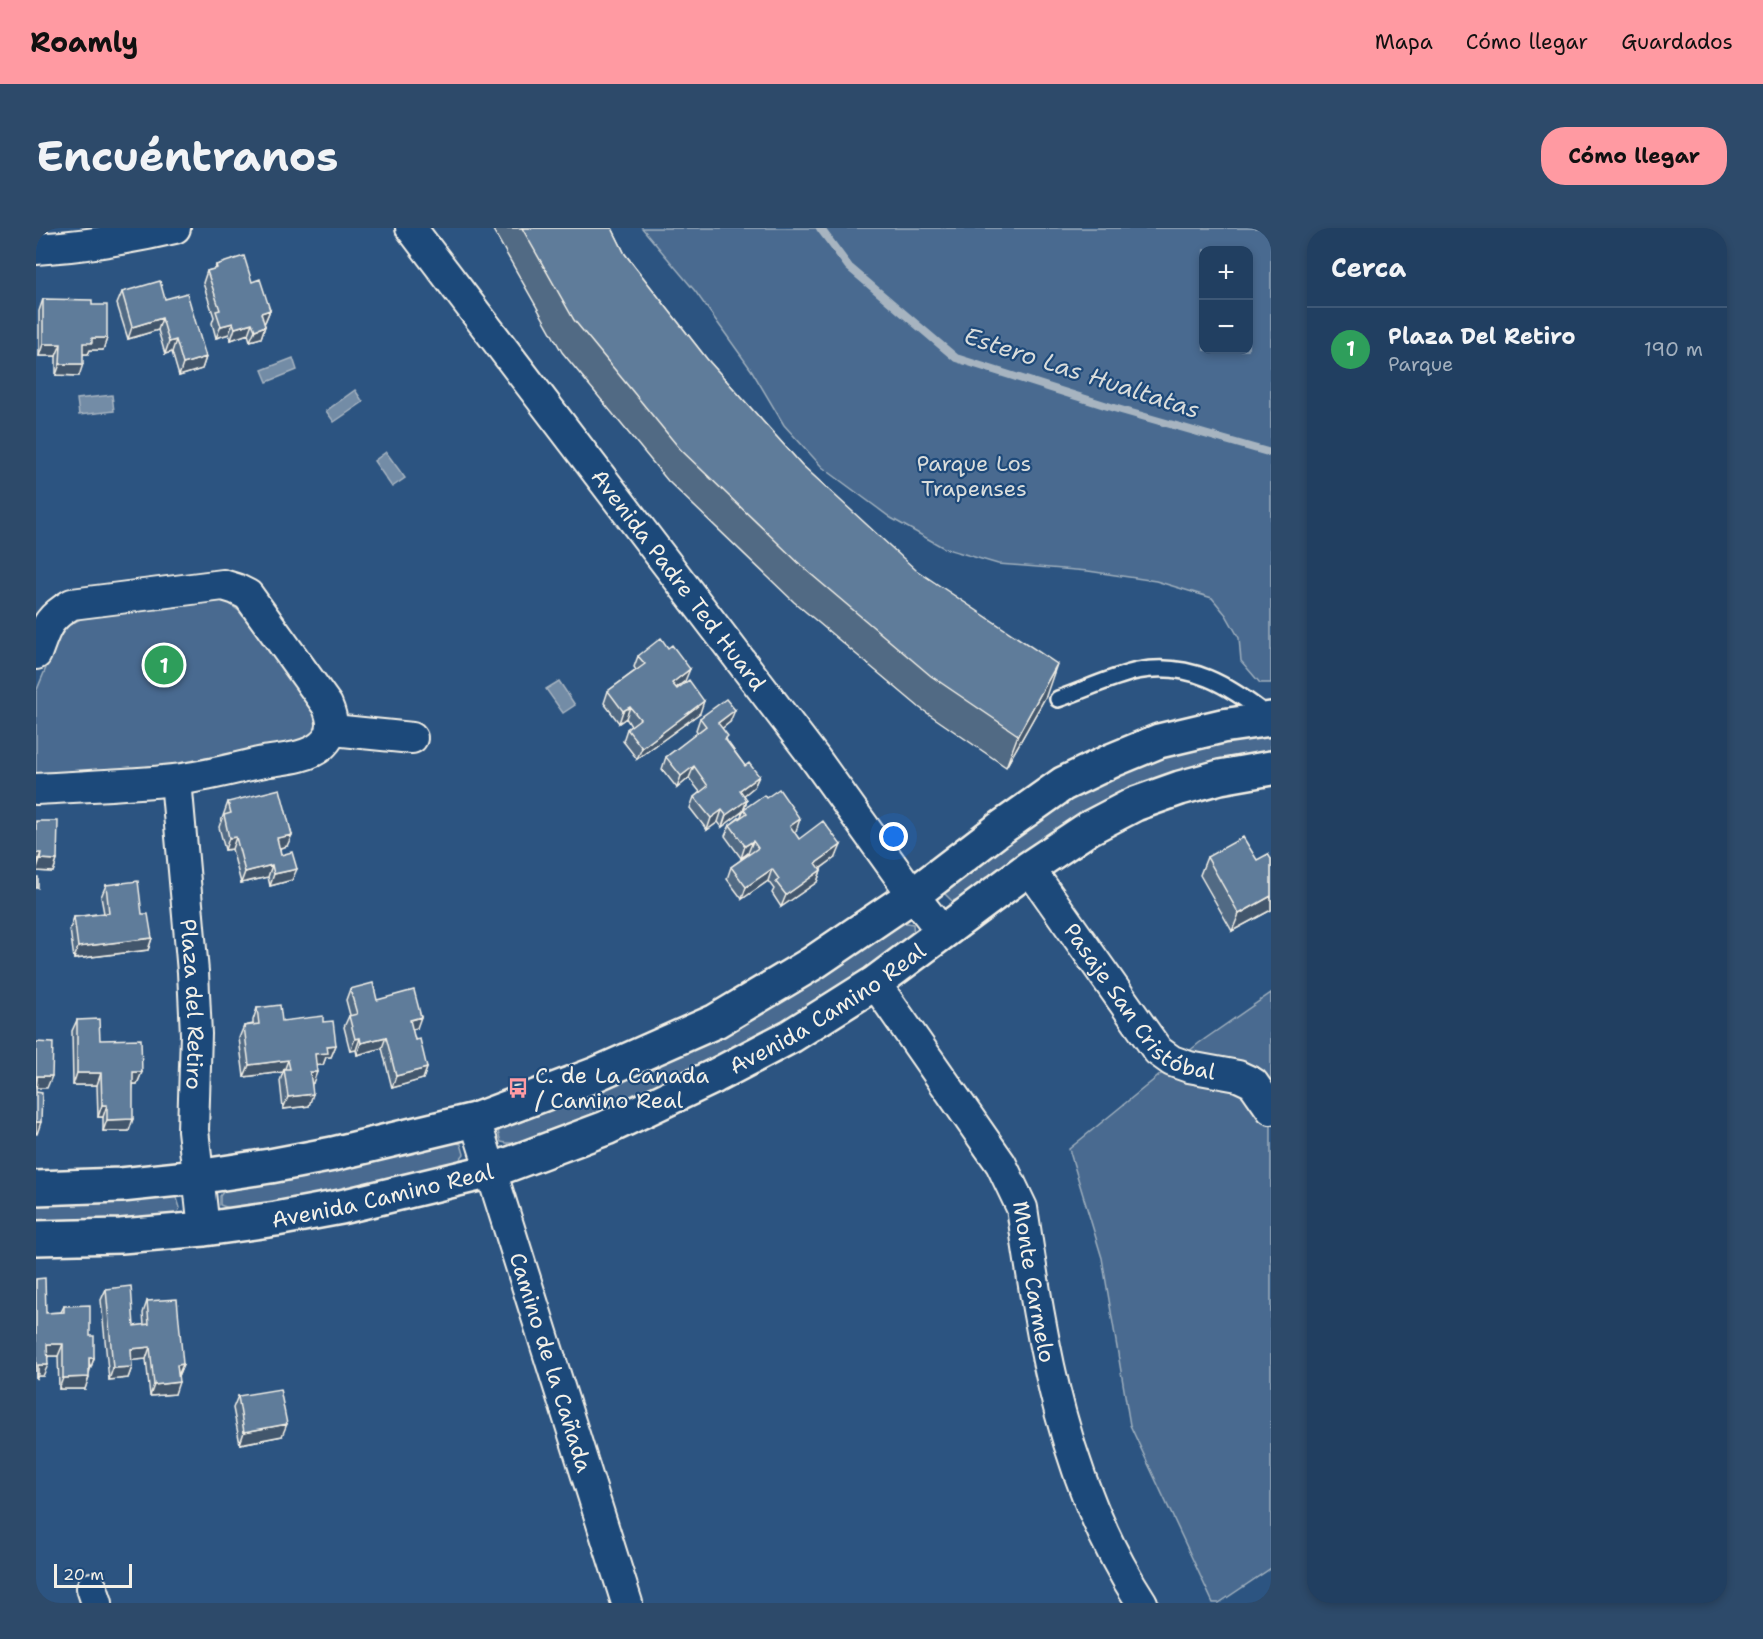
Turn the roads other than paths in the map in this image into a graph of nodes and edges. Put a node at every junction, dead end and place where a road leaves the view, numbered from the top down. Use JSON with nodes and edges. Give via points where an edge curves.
{"nodes":[{"id":1,"x":175,"y":228,"type":"edge"},
{"id":2,"x":411,"y":228,"type":"edge"},
{"id":3,"x":36,"y":249,"type":"edge"},
{"id":4,"x":36,"y":654,"type":"edge"},
{"id":5,"x":1058,"y":699,"type":"edge"},
{"id":6,"x":1271,"y":719,"type":"edge"},
{"id":7,"x":333,"y":730,"type":"junction"},
{"id":8,"x":412,"y":738,"type":"dead end"},
{"id":9,"x":1271,"y":768,"type":"edge"},
{"id":10,"x":176,"y":780,"type":"junction"},
{"id":11,"x":36,"y":789,"type":"edge"},
{"id":12,"x":1029,"y":868,"type":"junction"},
{"id":13,"x":913,"y":895,"type":"junction"},
{"id":14,"x":943,"y":933,"type":"junction"},
{"id":15,"x":875,"y":983,"type":"junction"},
{"id":16,"x":1271,"y":1109,"type":"edge"},
{"id":17,"x":475,"y":1120,"type":"junction"},
{"id":18,"x":491,"y":1171,"type":"junction"},
{"id":19,"x":197,"y":1177,"type":"junction"},
{"id":20,"x":36,"y":1188,"type":"edge"},
{"id":21,"x":204,"y":1229,"type":"junction"},
{"id":22,"x":36,"y":1238,"type":"edge"},
{"id":23,"x":627,"y":1603,"type":"edge"},
{"id":24,"x":1142,"y":1603,"type":"edge"}],
"edges":[{"from":1,"to":3,"type":"street","via":[[85,246]]},
{"from":2,"to":13,"type":"street","name":"Avenida Padre Ted Huard","via":[[814,757]]},
{"from":4,"to":7,"type":"street","via":[[48,622],[72,604],[223,585],[248,595],[327,705]]},
{"from":5,"to":6,"type":"lane","via":[[1135,672],[1173,669],[1227,686]]},
{"from":6,"to":13,"type":"main road","name":"Avenida Camino Real","via":[[1159,741],[1063,784]]},
{"from":7,"to":8,"type":"street"},
{"from":7,"to":10,"type":"street","via":[[319,748],[304,754]]},
{"from":9,"to":12,"type":"main road","name":"Avenida Camino Real","via":[[1220,777],[1135,804],[1089,828]]},
{"from":10,"to":11,"type":"street"},
{"from":10,"to":19,"type":"street","name":"Plaza del Retiro","via":[[193,972],[193,1131]]},
{"from":12,"to":14,"type":"main road","name":"Avenida Camino Real"},
{"from":12,"to":16,"type":"street","name":"Pasaje San Cristóbal","via":[[1158,1051],[1172,1061],[1253,1083]]},
{"from":13,"to":14,"type":"street","name":"Avenida Padre Ted Huard"},
{"from":13,"to":17,"type":"main road","name":"Avenida Camino Real","via":[[813,963],[717,1021],[594,1075]]},
{"from":14,"to":15,"type":"main road","name":"Avenida Camino Real"},
{"from":15,"to":18,"type":"main road","name":"Avenida Camino Real","via":[[791,1036],[715,1076],[606,1128]]},
{"from":15,"to":24,"type":"street","name":"Monte Carmelo","via":[[995,1155],[1017,1194],[1060,1416],[1105,1537]]},
{"from":17,"to":18,"type":"street","name":"Camino de la Cañada"},
{"from":17,"to":19,"type":"main road","name":"Avenida Camino Real","via":[[333,1154]]},
{"from":18,"to":21,"type":"main road","name":"Avenida Camino Real","via":[[341,1207]]},
{"from":18,"to":23,"type":"street","name":"Camino de la Cañada"},
{"from":19,"to":20,"type":"main road","name":"Avenida Camino Real"},
{"from":19,"to":21,"type":"street","name":"Plaza del Retiro"},
{"from":21,"to":22,"type":"main road","name":"Avenida Camino Real"}]}
